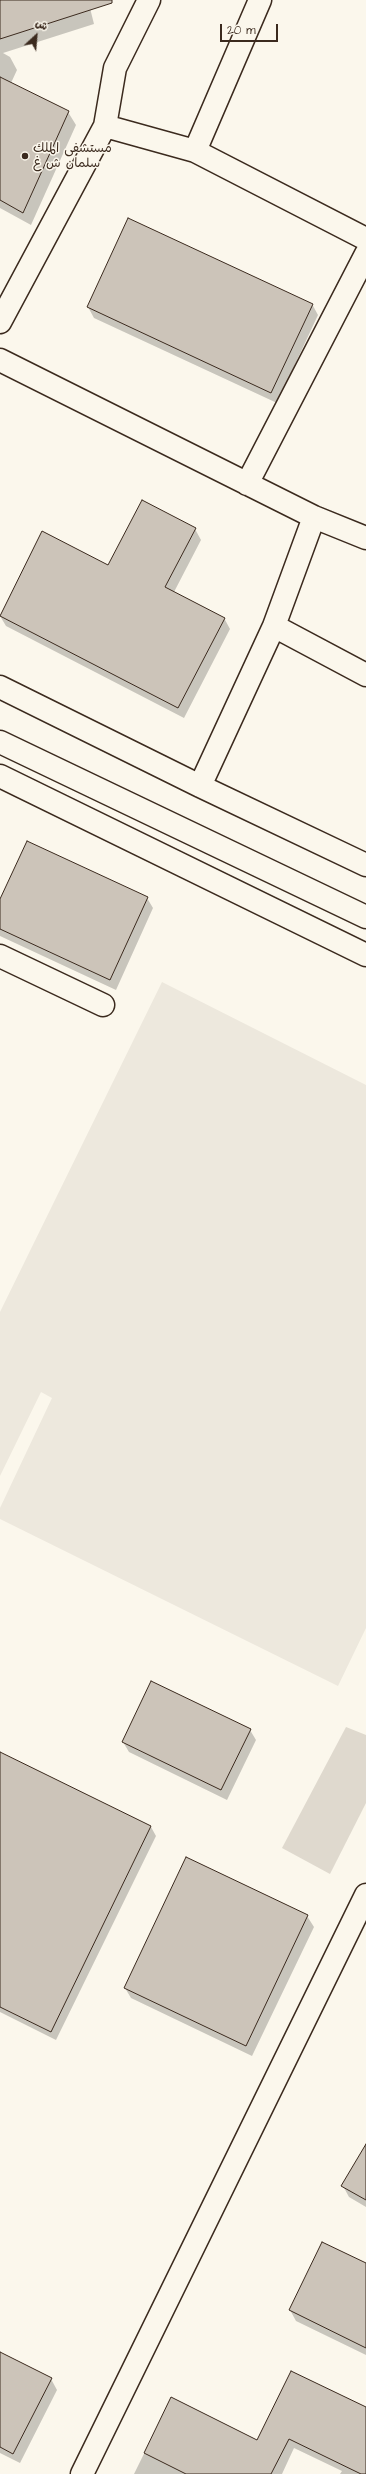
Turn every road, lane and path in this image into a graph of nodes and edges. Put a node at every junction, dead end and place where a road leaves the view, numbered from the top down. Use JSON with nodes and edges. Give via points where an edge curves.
{"nodes":[{"id":1,"x":149,"y":0,"type":"edge"},
{"id":2,"x":260,"y":0,"type":"edge"},
{"id":3,"x":105,"y":126,"type":"junction"},
{"id":4,"x":195,"y":151,"type":"junction"},
{"id":5,"x":366,"y":239,"type":"edge"},
{"id":6,"x":366,"y":254,"type":"edge"},
{"id":7,"x":0,"y":322,"type":"edge"},
{"id":8,"x":0,"y":360,"type":"edge"},
{"id":9,"x":247,"y":484,"type":"junction"},
{"id":10,"x":314,"y":517,"type":"junction"},
{"id":11,"x":366,"y":538,"type":"edge"},
{"id":12,"x":274,"y":626,"type":"junction"},
{"id":13,"x":366,"y":675,"type":"edge"},
{"id":14,"x":0,"y":687,"type":"edge"},
{"id":15,"x":0,"y":742,"type":"edge"},
{"id":16,"x":0,"y":776,"type":"edge"},
{"id":17,"x":200,"y":786,"type":"junction"},
{"id":18,"x":366,"y":865,"type":"edge"},
{"id":19,"x":366,"y":916,"type":"edge"},
{"id":20,"x":366,"y":954,"type":"edge"},
{"id":21,"x":0,"y":956,"type":"edge"},
{"id":22,"x":103,"y":1005,"type":"dead end"},
{"id":23,"x":366,"y":1895,"type":"edge"},
{"id":24,"x":82,"y":2474,"type":"edge"}],
"edges":[{"from":1,"to":3,"type":"street","via":[[116,68]]},
{"from":2,"to":4,"type":"street"},
{"from":3,"to":4,"type":"street"},
{"from":3,"to":7,"type":"street"},
{"from":4,"to":5,"type":"street"},
{"from":6,"to":9,"type":"street"},
{"from":8,"to":9,"type":"street"},
{"from":9,"to":10,"type":"street"},
{"from":10,"to":11,"type":"street"},
{"from":10,"to":12,"type":"street"},
{"from":12,"to":13,"type":"street"},
{"from":12,"to":17,"type":"street"},
{"from":14,"to":17,"type":"street"},
{"from":15,"to":19,"type":"street"},
{"from":16,"to":20,"type":"street"},
{"from":17,"to":18,"type":"street"},
{"from":21,"to":22,"type":"street"},
{"from":23,"to":24,"type":"street"}]}
